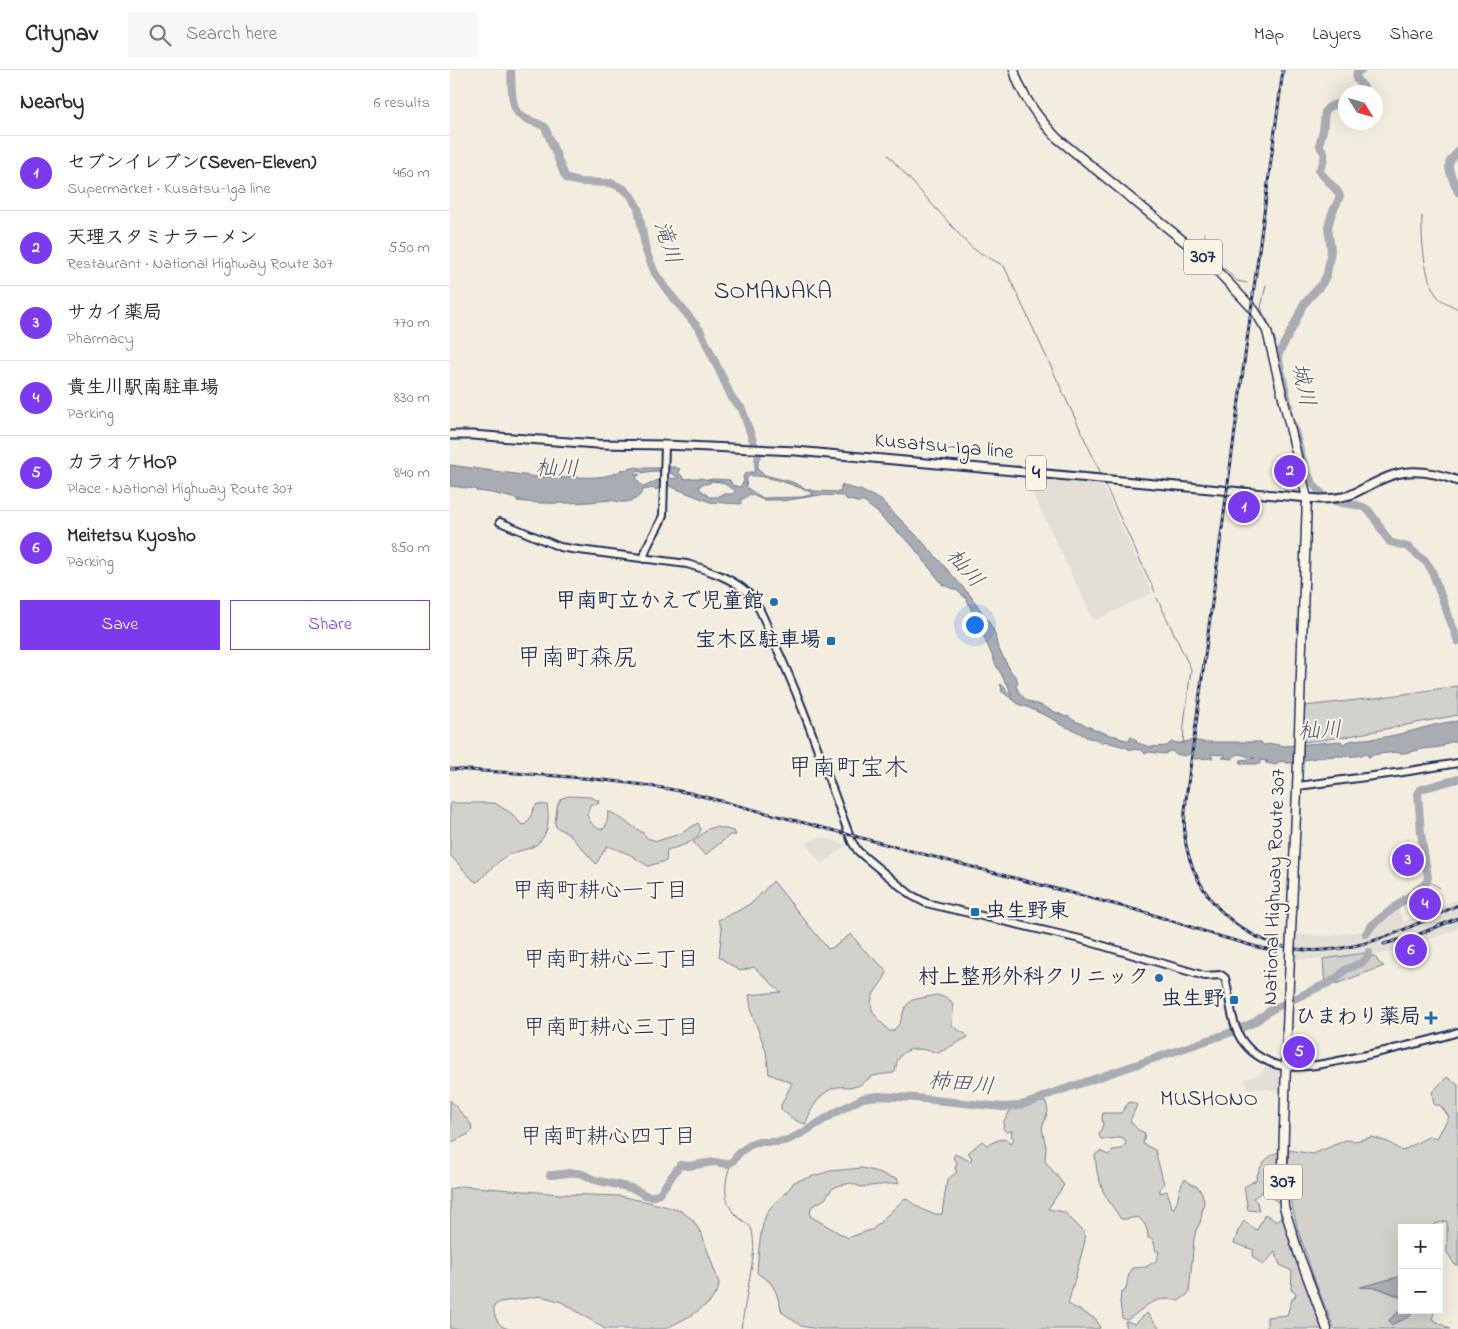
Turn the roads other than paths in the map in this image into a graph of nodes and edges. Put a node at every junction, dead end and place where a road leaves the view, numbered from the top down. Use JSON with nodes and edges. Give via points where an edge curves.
{"nodes":[{"id":1,"x":1014,"y":70,"type":"edge"},
{"id":2,"x":450,"y":435,"type":"edge"},
{"id":3,"x":664,"y":445,"type":"junction"},
{"id":4,"x":1458,"y":481,"type":"edge"},
{"id":5,"x":1306,"y":498,"type":"junction"},
{"id":6,"x":500,"y":522,"type":"dead end"},
{"id":7,"x":644,"y":558,"type":"junction"},
{"id":8,"x":1458,"y":763,"type":"edge"},
{"id":9,"x":1297,"y":785,"type":"junction"},
{"id":10,"x":1458,"y":1032,"type":"edge"},
{"id":11,"x":1286,"y":1066,"type":"junction"},
{"id":12,"x":1327,"y":1329,"type":"edge"}],
"edges":[{"from":1,"to":5,"type":"highway","name":"National Highway Route 307","number":"307","via":[[1017,81],[1042,122],[1057,138],[1207,260],[1255,311],[1267,331]]},
{"from":2,"to":3,"type":"main road","name":"Kusatsu-Iga line","number":"4"},
{"from":3,"to":5,"type":"main road","name":"Kusatsu-Iga line","number":"4","via":[[765,449]]},
{"from":3,"to":7,"type":"street","via":[[663,515]]},
{"from":4,"to":5,"type":"main road","name":"Kusatsu-Iga line","number":"4","via":[[1434,474],[1402,473],[1351,494],[1330,499]]},
{"from":5,"to":9,"type":"highway","name":"National Highway Route 307","number":"307"},
{"from":6,"to":7,"type":"street","via":[[572,550]]},
{"from":7,"to":11,"type":"street","via":[[701,568],[738,586],[751,597],[791,679],[852,842],[911,895],[926,903],[1080,939],[1198,974],[1221,975],[1225,978],[1237,1031],[1247,1047],[1265,1060]]},
{"from":8,"to":9,"type":"street"},
{"from":9,"to":11,"type":"highway","name":"National Highway Route 307","number":"307","bridge":true},
{"from":10,"to":11,"type":"street","via":[[1319,1065]]},
{"from":11,"to":12,"type":"highway","name":"National Highway Route 307","number":"307","via":[[1284,1207]]}]}
